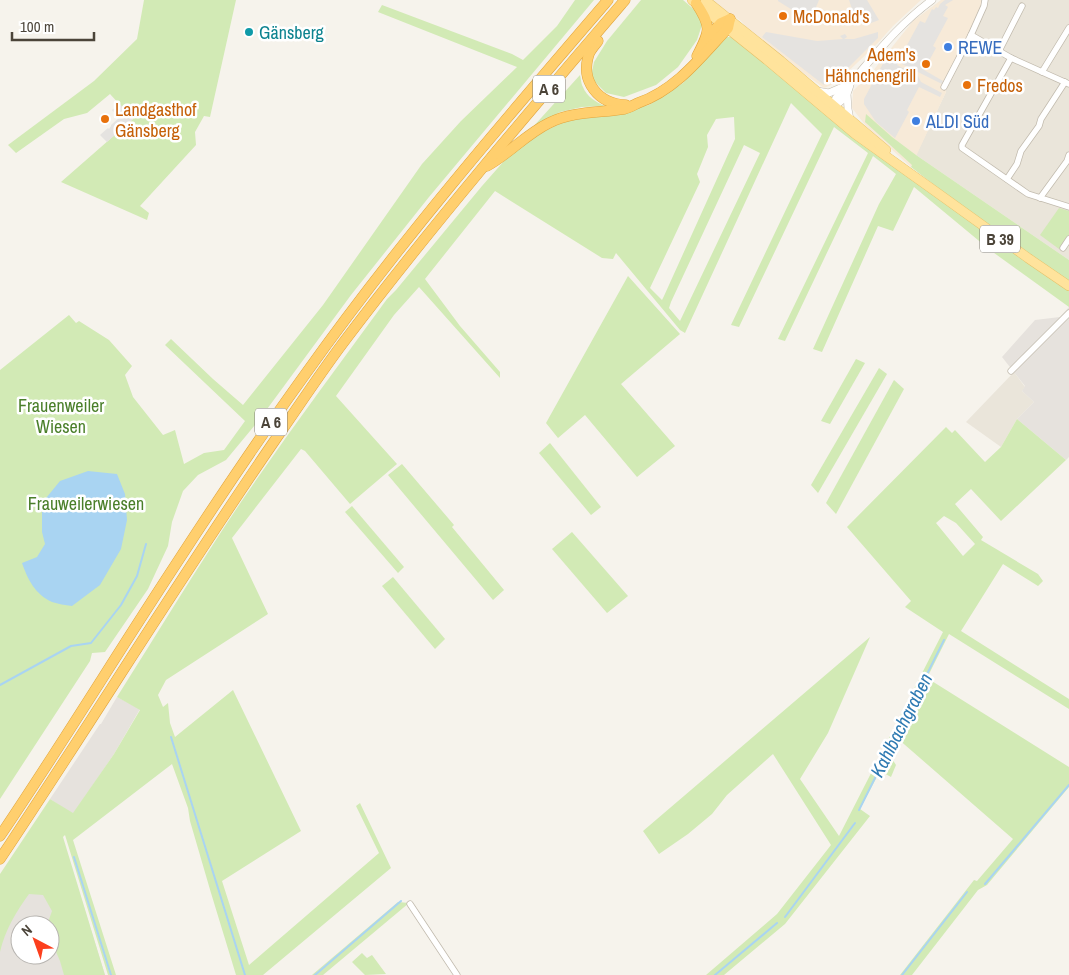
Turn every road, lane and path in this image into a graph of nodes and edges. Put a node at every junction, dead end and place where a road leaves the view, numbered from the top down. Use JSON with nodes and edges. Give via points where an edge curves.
{"nodes":[{"id":1,"x":608,"y":0,"type":"edge"},
{"id":2,"x":625,"y":0,"type":"edge"},
{"id":3,"x":932,"y":0,"type":"edge"},
{"id":4,"x":985,"y":0,"type":"edge"},
{"id":5,"x":698,"y":1,"type":"edge"},
{"id":6,"x":1022,"y":6,"type":"dead end"},
{"id":7,"x":617,"y":9,"type":"junction"},
{"id":8,"x":726,"y":24,"type":"junction"},
{"id":9,"x":1069,"y":28,"type":"edge"},
{"id":10,"x":971,"y":35,"type":"junction"},
{"id":11,"x":706,"y":39,"type":"junction"},
{"id":12,"x":998,"y":51,"type":"junction"},
{"id":13,"x":1011,"y":58,"type":"junction"},
{"id":14,"x":689,"y":70,"type":"junction"},
{"id":15,"x":1042,"y":72,"type":"junction"},
{"id":16,"x":1067,"y":83,"type":"edge"},
{"id":17,"x":850,"y":84,"type":"junction"},
{"id":18,"x":944,"y":87,"type":"dead end"},
{"id":19,"x":815,"y":90,"type":"junction"},
{"id":20,"x":847,"y":94,"type":"junction"},
{"id":21,"x":634,"y":105,"type":"junction"},
{"id":22,"x":831,"y":111,"type":"junction"},
{"id":23,"x":850,"y":120,"type":"junction"},
{"id":24,"x":1069,"y":155,"type":"edge"},
{"id":25,"x":482,"y":169,"type":"junction"},
{"id":26,"x":1007,"y":179,"type":"junction"},
{"id":27,"x":932,"y":189,"type":"junction"},
{"id":28,"x":1040,"y":198,"type":"junction"},
{"id":29,"x":1069,"y":207,"type":"edge"},
{"id":30,"x":1069,"y":239,"type":"edge"},
{"id":31,"x":1063,"y":248,"type":"dead end"},
{"id":32,"x":1069,"y":286,"type":"edge"},
{"id":33,"x":1069,"y":313,"type":"edge"},
{"id":34,"x":1011,"y":371,"type":"dead end"},
{"id":35,"x":0,"y":836,"type":"edge"},
{"id":36,"x":0,"y":859,"type":"edge"},
{"id":37,"x":410,"y":904,"type":"dead end"},
{"id":38,"x":457,"y":975,"type":"edge"}],
"edges":[{"from":1,"to":35,"type":"highway","number":"A 6","via":[[474,157],[332,337],[243,463]]},
{"from":2,"to":7,"type":"highway","number":"A 6"},
{"from":3,"to":17,"type":"street","via":[[902,24]]},
{"from":4,"to":10,"type":"street"},
{"from":5,"to":8,"type":"main road","number":"B 39"},
{"from":5,"to":11,"type":"highway","via":[[708,25]]},
{"from":6,"to":12,"type":"street"},
{"from":7,"to":21,"type":"highway","via":[[590,51],[588,81],[605,100]]},
{"from":7,"to":25,"type":"highway","number":"A 6"},
{"from":8,"to":11,"type":"highway"},
{"from":8,"to":14,"type":"highway"},
{"from":8,"to":19,"type":"main road","number":"B 39"},
{"from":8,"to":22,"type":"main road","number":"B 39"},
{"from":9,"to":15,"type":"street"},
{"from":10,"to":12,"type":"street"},
{"from":10,"to":18,"type":"street"},
{"from":11,"to":14,"type":"highway"},
{"from":12,"to":13,"type":"street"},
{"from":13,"to":15,"type":"street"},
{"from":13,"to":26,"type":"street","via":[[962,145],[966,152]]},
{"from":14,"to":21,"type":"highway","via":[[667,89]]},
{"from":15,"to":16,"type":"street"},
{"from":16,"to":26,"type":"street","via":[[1041,119]]},
{"from":17,"to":19,"type":"street","via":[[829,92]]},
{"from":17,"to":20,"type":"street"},
{"from":17,"to":22,"type":"street","via":[[836,97]]},
{"from":19,"to":22,"type":"main road","number":"B 39"},
{"from":20,"to":22,"type":"street"},
{"from":20,"to":23,"type":"street"},
{"from":21,"to":25,"type":"highway","via":[[560,118]]},
{"from":22,"to":23,"type":"main road","number":"B 39"},
{"from":22,"to":27,"type":"main road","number":"B 39","via":[[855,134]]},
{"from":23,"to":27,"type":"main road","number":"B 39"},
{"from":24,"to":28,"type":"street"},
{"from":25,"to":36,"type":"highway","number":"A 6","via":[[342,344],[299,405],[188,568]]},
{"from":26,"to":28,"type":"street","via":[[1028,194]]},
{"from":27,"to":32,"type":"main road","number":"B 39"},
{"from":28,"to":29,"type":"street"},
{"from":30,"to":31,"type":"street"},
{"from":33,"to":34,"type":"street"},
{"from":37,"to":38,"type":"street"}]}
